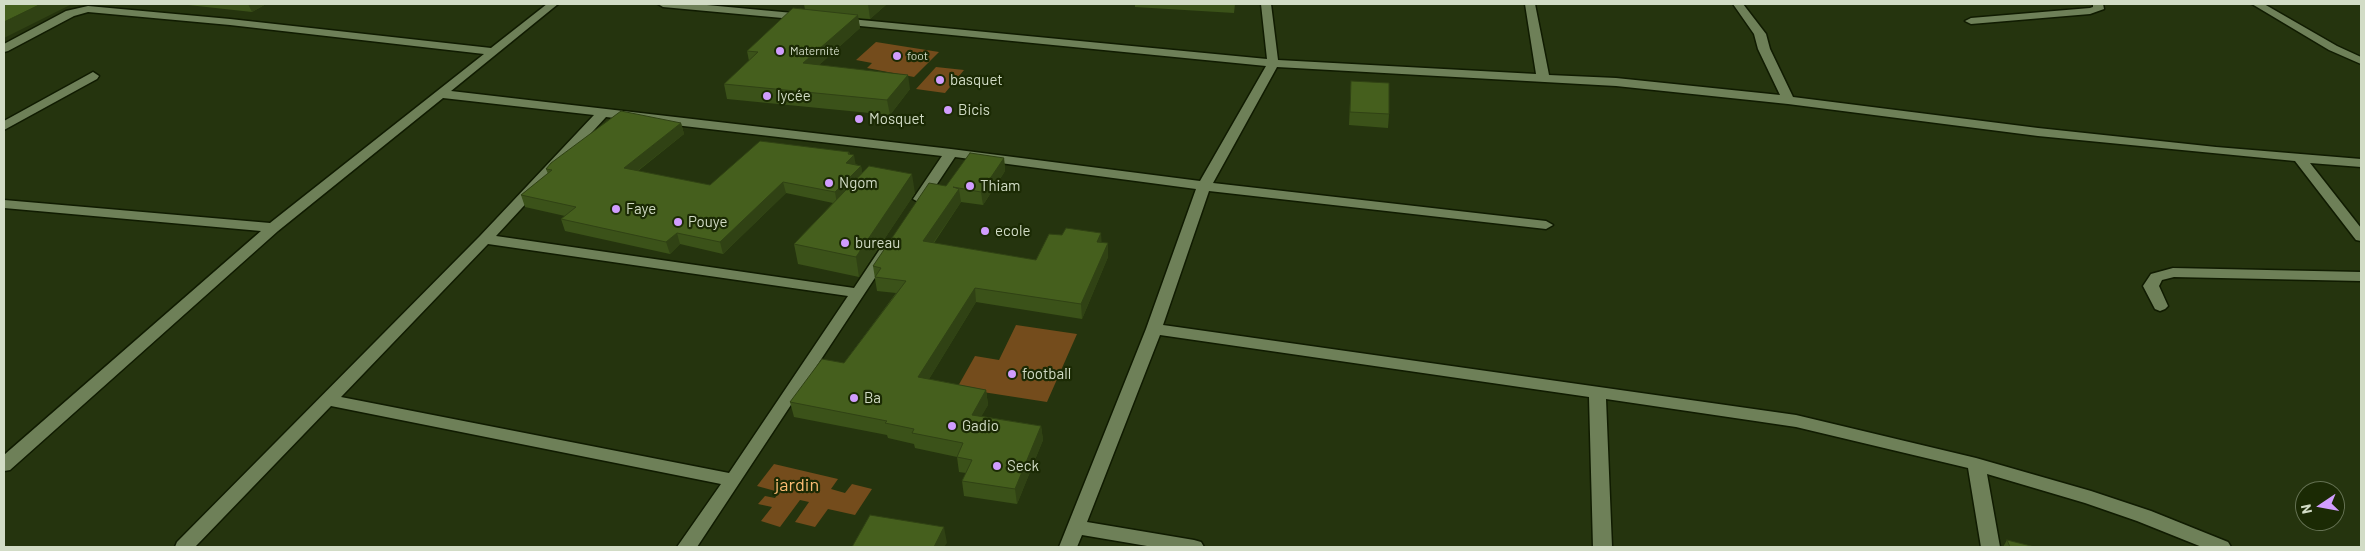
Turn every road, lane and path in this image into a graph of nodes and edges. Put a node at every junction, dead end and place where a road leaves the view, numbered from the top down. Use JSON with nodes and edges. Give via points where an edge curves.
{"nodes":[{"id":1,"x":553,"y":4,"type":"edge"},
{"id":2,"x":670,"y":4,"type":"edge"},
{"id":3,"x":1266,"y":4,"type":"edge"},
{"id":4,"x":1530,"y":4,"type":"edge"},
{"id":5,"x":1738,"y":4,"type":"edge"},
{"id":6,"x":2098,"y":4,"type":"edge"},
{"id":7,"x":2257,"y":4,"type":"edge"},
{"id":8,"x":1971,"y":21,"type":"dead end"},
{"id":9,"x":4,"y":49,"type":"edge"},
{"id":10,"x":492,"y":51,"type":"junction"},
{"id":11,"x":2361,"y":61,"type":"edge"},
{"id":12,"x":1273,"y":63,"type":"junction"},
{"id":13,"x":93,"y":76,"type":"dead end"},
{"id":14,"x":1543,"y":78,"type":"junction"},
{"id":15,"x":441,"y":94,"type":"junction"},
{"id":16,"x":1788,"y":100,"type":"junction"},
{"id":17,"x":604,"y":112,"type":"junction"},
{"id":18,"x":4,"y":126,"type":"edge"},
{"id":19,"x":951,"y":153,"type":"junction"},
{"id":20,"x":2299,"y":158,"type":"junction"},
{"id":21,"x":2361,"y":163,"type":"edge"},
{"id":22,"x":1204,"y":186,"type":"junction"},
{"id":23,"x":4,"y":204,"type":"edge"},
{"id":24,"x":912,"y":211,"type":"edge"},
{"id":25,"x":1546,"y":225,"type":"dead end"},
{"id":26,"x":273,"y":228,"type":"junction"},
{"id":27,"x":896,"y":236,"type":"edge"},
{"id":28,"x":2361,"y":237,"type":"edge"},
{"id":29,"x":485,"y":239,"type":"junction"},
{"id":30,"x":2361,"y":277,"type":"edge"},
{"id":31,"x":858,"y":294,"type":"junction"},
{"id":32,"x":2160,"y":306,"type":"dead end"},
{"id":33,"x":1154,"y":329,"type":"junction"},
{"id":34,"x":1597,"y":394,"type":"junction"},
{"id":35,"x":328,"y":400,"type":"junction"},
{"id":36,"x":1976,"y":464,"type":"junction"},
{"id":37,"x":4,"y":465,"type":"edge"},
{"id":38,"x":734,"y":480,"type":"junction"},
{"id":39,"x":1076,"y":527,"type":"junction"},
{"id":40,"x":184,"y":547,"type":"edge"},
{"id":41,"x":687,"y":547,"type":"edge"},
{"id":42,"x":1068,"y":547,"type":"edge"},
{"id":43,"x":1194,"y":547,"type":"edge"},
{"id":44,"x":1602,"y":547,"type":"edge"},
{"id":45,"x":1990,"y":547,"type":"edge"},
{"id":46,"x":2221,"y":547,"type":"edge"}],
"edges":[{"from":1,"to":10,"type":"street"},
{"from":2,"to":12,"type":"street"},
{"from":3,"to":12,"type":"street"},
{"from":4,"to":14,"type":"street"},
{"from":5,"to":16,"type":"street","via":[[1760,34]]},
{"from":6,"to":8,"type":"street","via":[[2099,8],[2090,11]]},
{"from":7,"to":11,"type":"street"},
{"from":9,"to":10,"type":"street","via":[[70,13],[88,9]]},
{"from":10,"to":15,"type":"street"},
{"from":12,"to":14,"type":"street"},
{"from":12,"to":22,"type":"street"},
{"from":13,"to":18,"type":"street"},
{"from":14,"to":16,"type":"street","via":[[1616,82]]},
{"from":15,"to":17,"type":"street"},
{"from":15,"to":26,"type":"street"},
{"from":16,"to":20,"type":"street","via":[[2048,133]]},
{"from":17,"to":19,"type":"street"},
{"from":17,"to":29,"type":"street"},
{"from":19,"to":22,"type":"street"},
{"from":19,"to":24,"type":"street"},
{"from":20,"to":21,"type":"street"},
{"from":20,"to":28,"type":"street"},
{"from":22,"to":25,"type":"street"},
{"from":22,"to":33,"type":"street"},
{"from":23,"to":26,"type":"street"},
{"from":26,"to":37,"type":"street"},
{"from":27,"to":31,"type":"street"},
{"from":29,"to":31,"type":"street"},
{"from":29,"to":35,"type":"street"},
{"from":30,"to":32,"type":"street","via":[[2172,272],[2156,277],[2151,286]]},
{"from":31,"to":38,"type":"street"},
{"from":33,"to":34,"type":"street"},
{"from":33,"to":39,"type":"street"},
{"from":34,"to":36,"type":"street","via":[[1796,421]]},
{"from":34,"to":44,"type":"street"},
{"from":35,"to":38,"type":"street"},
{"from":35,"to":40,"type":"street"},
{"from":36,"to":45,"type":"street"},
{"from":36,"to":46,"type":"street","via":[[2144,516]]},
{"from":38,"to":41,"type":"street"},
{"from":39,"to":42,"type":"street"},
{"from":39,"to":43,"type":"street"}]}
